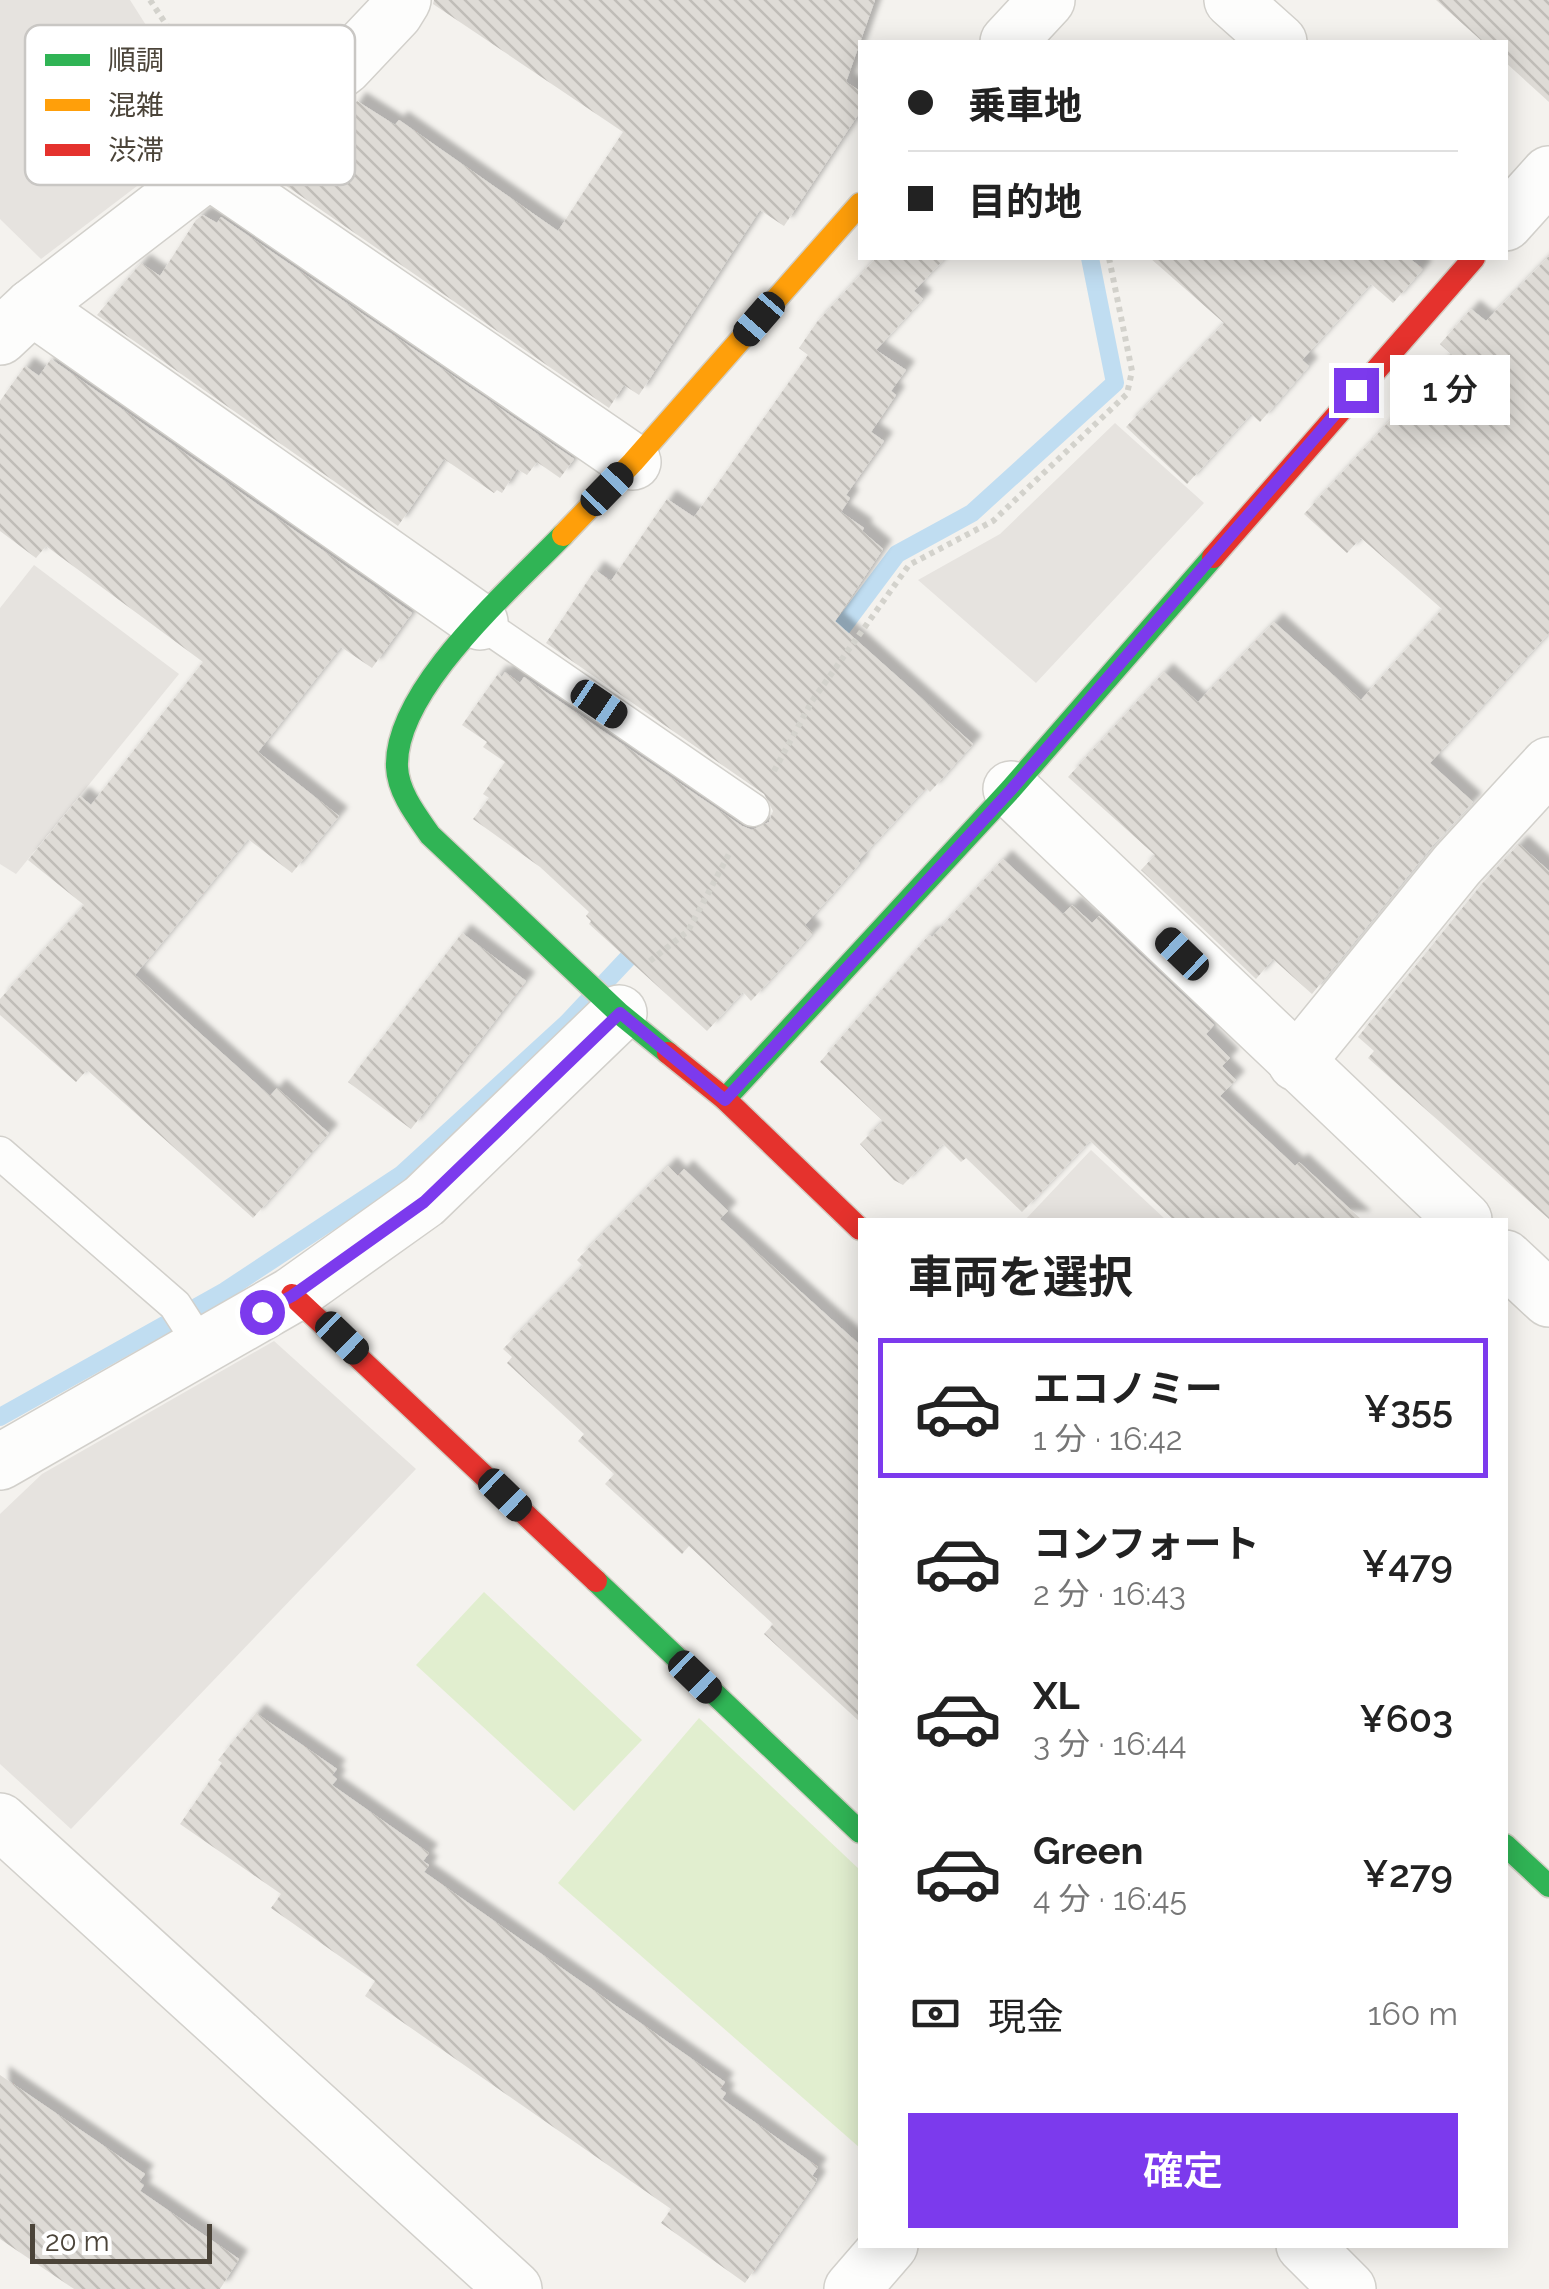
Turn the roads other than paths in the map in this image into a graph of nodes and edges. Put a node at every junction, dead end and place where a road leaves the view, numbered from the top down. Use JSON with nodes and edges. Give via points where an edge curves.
{"nodes":[{"id":1,"x":403,"y":0,"type":"edge"},
{"id":2,"x":1047,"y":0,"type":"edge"},
{"id":3,"x":1232,"y":0,"type":"edge"},
{"id":4,"x":1010,"y":40,"type":"edge"},
{"id":5,"x":1277,"y":40,"type":"edge"},
{"id":6,"x":355,"y":55,"type":"edge"},
{"id":7,"x":1549,"y":174,"type":"edge"},
{"id":8,"x":193,"y":185,"type":"edge"},
{"id":9,"x":264,"y":185,"type":"edge"},
{"id":10,"x":858,"y":206,"type":"edge"},
{"id":11,"x":1508,"y":220,"type":"edge"},
{"id":12,"x":1472,"y":260,"type":"edge"},
{"id":13,"x":16,"y":322,"type":"edge"},
{"id":14,"x":632,"y":462,"type":"junction"},
{"id":15,"x":480,"y":622,"type":"junction"},
{"id":16,"x":1549,"y":765,"type":"edge"},
{"id":17,"x":1011,"y":790,"type":"junction"},
{"id":18,"x":739,"y":800,"type":"road end"},
{"id":19,"x":603,"y":997,"type":"junction"},
{"id":20,"x":1296,"y":1063,"type":"junction"},
{"id":21,"x":725,"y":1100,"type":"junction"},
{"id":22,"x":0,"y":1153,"type":"edge"},
{"id":23,"x":1462,"y":1218,"type":"edge"},
{"id":24,"x":858,"y":1228,"type":"edge"},
{"id":25,"x":1508,"y":1261,"type":"edge"},
{"id":26,"x":292,"y":1296,"type":"junction"},
{"id":27,"x":1549,"y":1299,"type":"edge"},
{"id":28,"x":189,"y":1328,"type":"junction"},
{"id":29,"x":0,"y":1462,"type":"edge"},
{"id":30,"x":0,"y":1821,"type":"edge"},
{"id":31,"x":858,"y":1830,"type":"edge"},
{"id":32,"x":1508,"y":1848,"type":"edge"},
{"id":33,"x":1549,"y":1886,"type":"edge"},
{"id":34,"x":887,"y":2248,"type":"edge"},
{"id":35,"x":1307,"y":2248,"type":"edge"},
{"id":36,"x":514,"y":2289,"type":"edge"},
{"id":37,"x":852,"y":2289,"type":"edge"},
{"id":38,"x":1348,"y":2289,"type":"edge"}],
"edges":[{"from":1,"to":6,"type":"street"},
{"from":2,"to":4,"type":"street"},
{"from":3,"to":5,"type":"street"},
{"from":7,"to":11,"type":"street"},
{"from":8,"to":13,"type":"street"},
{"from":9,"to":14,"type":"street"},
{"from":10,"to":14,"type":"street"},
{"from":12,"to":17,"type":"street"},
{"from":13,"to":15,"type":"street"},
{"from":14,"to":15,"type":"street"},
{"from":15,"to":18,"type":"lane"},
{"from":15,"to":19,"type":"street","via":[[421,690],[402,727],[398,769],[409,806],[430,835]]},
{"from":16,"to":20,"type":"street","via":[[1457,865]]},
{"from":17,"to":20,"type":"street"},
{"from":17,"to":21,"type":"street"},
{"from":19,"to":21,"type":"street"},
{"from":19,"to":26,"type":"street","via":[[424,1202]]},
{"from":20,"to":23,"type":"street"},
{"from":21,"to":24,"type":"street"},
{"from":22,"to":28,"type":"lane"},
{"from":25,"to":27,"type":"street"},
{"from":26,"to":28,"type":"street"},
{"from":26,"to":31,"type":"street"},
{"from":28,"to":29,"type":"street"},
{"from":30,"to":36,"type":"street"},
{"from":32,"to":33,"type":"street"},
{"from":34,"to":37,"type":"street"},
{"from":35,"to":38,"type":"street"}]}
